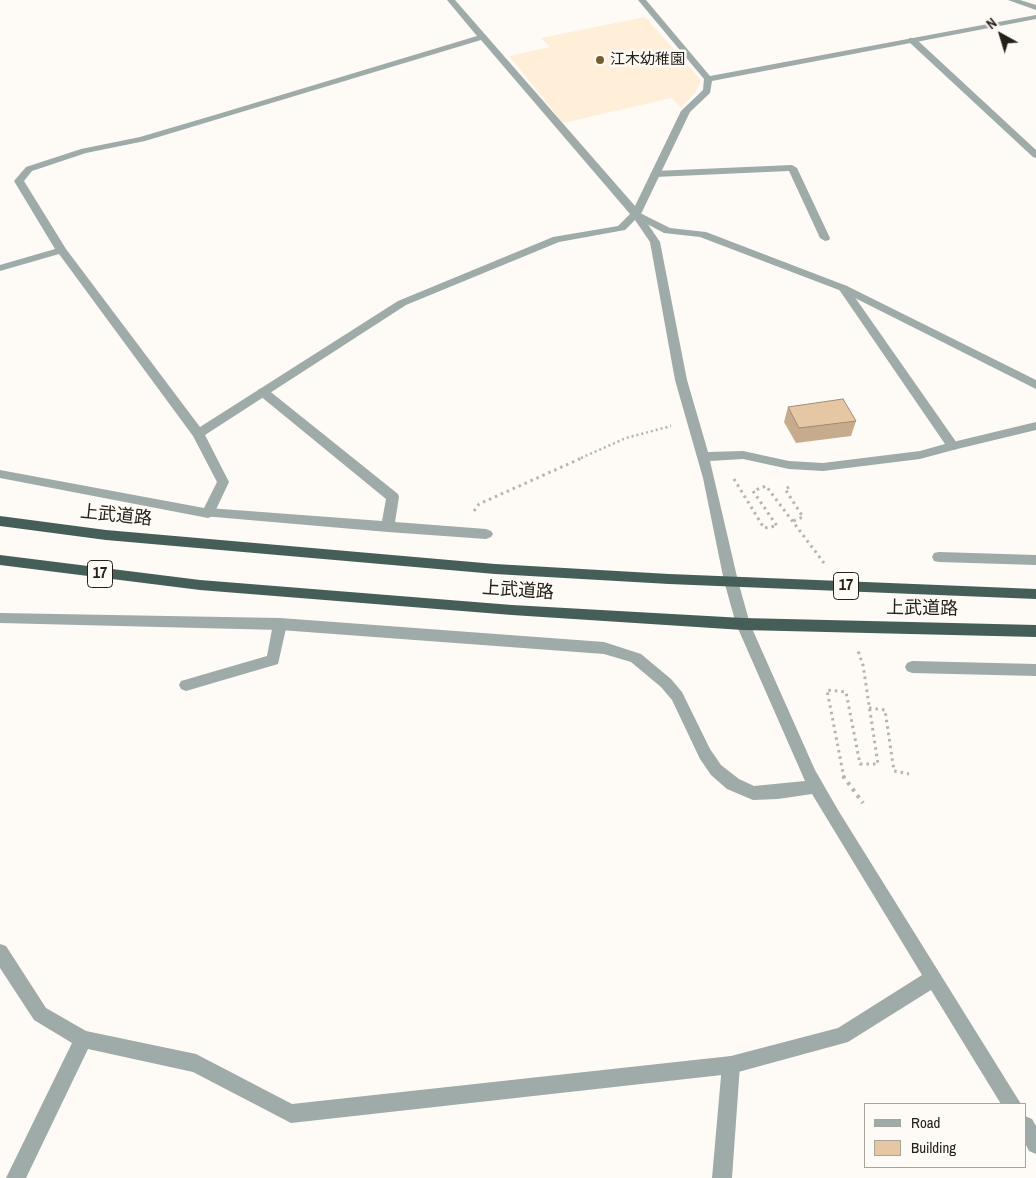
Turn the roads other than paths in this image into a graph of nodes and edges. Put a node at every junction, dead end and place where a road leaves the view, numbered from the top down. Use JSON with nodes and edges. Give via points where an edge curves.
{"nodes":[{"id":1,"x":451,"y":0,"type":"edge"},
{"id":2,"x":642,"y":0,"type":"edge"},
{"id":3,"x":1012,"y":0,"type":"edge"},
{"id":4,"x":1036,"y":8,"type":"edge"},
{"id":5,"x":1036,"y":17,"type":"edge"},
{"id":6,"x":482,"y":37,"type":"junction"},
{"id":7,"x":912,"y":40,"type":"junction"},
{"id":8,"x":708,"y":78,"type":"junction"},
{"id":9,"x":1036,"y":155,"type":"edge"},
{"id":10,"x":655,"y":174,"type":"junction"},
{"id":11,"x":636,"y":214,"type":"junction"},
{"id":12,"x":825,"y":238,"type":"dead end"},
{"id":13,"x":61,"y":250,"type":"junction"},
{"id":14,"x":0,"y":268,"type":"edge"},
{"id":15,"x":843,"y":288,"type":"junction"},
{"id":16,"x":1036,"y":386,"type":"edge"},
{"id":17,"x":263,"y":392,"type":"junction"},
{"id":18,"x":1036,"y":426,"type":"edge"},
{"id":19,"x":198,"y":434,"type":"junction"},
{"id":20,"x":953,"y":446,"type":"junction"},
{"id":21,"x":702,"y":456,"type":"junction"},
{"id":22,"x":0,"y":474,"type":"edge"},
{"id":23,"x":208,"y":513,"type":"junction"},
{"id":24,"x":0,"y":521,"type":"edge"},
{"id":25,"x":388,"y":527,"type":"junction"},
{"id":26,"x":486,"y":534,"type":"dead end"},
{"id":27,"x":939,"y":558,"type":"dead end"},
{"id":28,"x":0,"y":560,"type":"edge"},
{"id":29,"x":1036,"y":560,"type":"edge"},
{"id":30,"x":731,"y":582,"type":"junction"},
{"id":31,"x":1036,"y":594,"type":"edge"},
{"id":32,"x":0,"y":618,"type":"edge"},
{"id":33,"x":280,"y":624,"type":"junction"},
{"id":34,"x":743,"y":624,"type":"junction"},
{"id":35,"x":1036,"y":631,"type":"edge"},
{"id":36,"x":912,"y":667,"type":"dead end"},
{"id":37,"x":1036,"y":670,"type":"edge"},
{"id":38,"x":186,"y":685,"type":"dead end"},
{"id":39,"x":816,"y":786,"type":"junction"},
{"id":40,"x":0,"y":952,"type":"edge"},
{"id":41,"x":933,"y":978,"type":"junction"},
{"id":42,"x":83,"y":1039,"type":"junction"},
{"id":43,"x":731,"y":1065,"type":"junction"},
{"id":44,"x":1011,"y":1103,"type":"edge"},
{"id":45,"x":1026,"y":1128,"type":"edge"},
{"id":46,"x":1036,"y":1144,"type":"edge"},
{"id":47,"x":16,"y":1178,"type":"edge"},
{"id":48,"x":722,"y":1178,"type":"edge"}],
"edges":[{"from":1,"to":6,"type":"street"},
{"from":2,"to":8,"type":"street"},
{"from":3,"to":4,"type":"street"},
{"from":5,"to":7,"type":"street"},
{"from":6,"to":11,"type":"street"},
{"from":6,"to":13,"type":"street","via":[[151,136],[84,151],[29,170],[19,181]]},
{"from":7,"to":8,"type":"street"},
{"from":7,"to":9,"type":"street"},
{"from":8,"to":10,"type":"street","via":[[707,92],[686,111]]},
{"from":10,"to":11,"type":"street"},
{"from":10,"to":12,"type":"street","via":[[792,168]]},
{"from":11,"to":15,"type":"street","via":[[668,231],[702,234]]},
{"from":11,"to":17,"type":"street","via":[[621,228],[557,239],[402,303]]},
{"from":11,"to":21,"type":"street","via":[[654,242],[681,380]]},
{"from":13,"to":14,"type":"street"},
{"from":13,"to":19,"type":"street"},
{"from":15,"to":16,"type":"street"},
{"from":15,"to":20,"type":"street"},
{"from":17,"to":19,"type":"street"},
{"from":17,"to":25,"type":"street","via":[[393,497]]},
{"from":18,"to":20,"type":"street"},
{"from":19,"to":23,"type":"street","via":[[224,482]]},
{"from":20,"to":21,"type":"street","via":[[920,455],[822,467],[789,465],[743,455]]},
{"from":21,"to":30,"type":"street"},
{"from":22,"to":23,"type":"street"},
{"from":23,"to":25,"type":"lane"},
{"from":24,"to":30,"type":"highway","name":"上武道路","number":"17","via":[[106,534],[496,569]]},
{"from":25,"to":26,"type":"lane"},
{"from":27,"to":29,"type":"street"},
{"from":28,"to":34,"type":"highway","name":"上武道路","number":"17","via":[[200,585],[512,610]]},
{"from":30,"to":31,"type":"highway","name":"上武道路","number":"17"},
{"from":30,"to":34,"type":"street"},
{"from":32,"to":33,"type":"street"},
{"from":33,"to":38,"type":"street","via":[[273,660]]},
{"from":33,"to":39,"type":"street","via":[[585,646],[621,652],[652,670],[677,696],[705,754],[716,770],[733,784],[754,792]]},
{"from":34,"to":35,"type":"highway","name":"上武道路","number":"17"},
{"from":34,"to":39,"type":"street"},
{"from":36,"to":37,"type":"street"},
{"from":39,"to":41,"type":"street"},
{"from":40,"to":42,"type":"street","via":[[40,1014]]},
{"from":41,"to":43,"type":"street","via":[[842,1036]]},
{"from":41,"to":44,"type":"street"},
{"from":42,"to":43,"type":"street","via":[[196,1063],[291,1114]]},
{"from":42,"to":47,"type":"street"},
{"from":43,"to":48,"type":"street"},
{"from":45,"to":46,"type":"street"}]}
